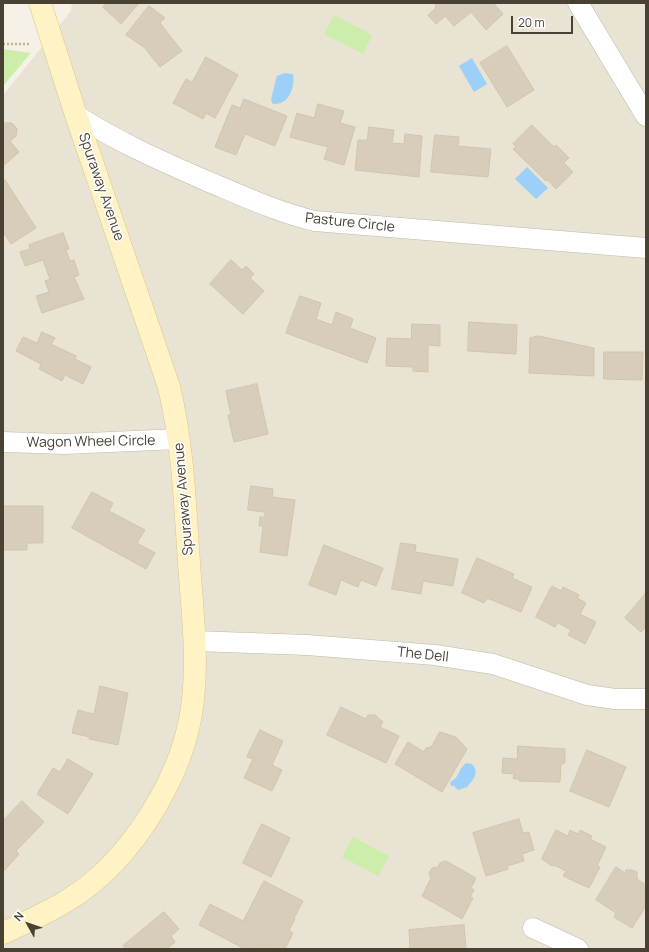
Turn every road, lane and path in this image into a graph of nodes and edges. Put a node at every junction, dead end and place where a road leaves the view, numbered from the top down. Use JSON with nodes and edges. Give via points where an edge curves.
{"nodes":[{"id":1,"x":40,"y":3,"type":"edge"},
{"id":2,"x":578,"y":3,"type":"edge"},
{"id":3,"x":76,"y":115,"type":"junction"},
{"id":4,"x":646,"y":116,"type":"edge"},
{"id":5,"x":646,"y":248,"type":"edge"},
{"id":6,"x":179,"y":439,"type":"junction"},
{"id":7,"x":3,"y":442,"type":"edge"},
{"id":8,"x":195,"y":641,"type":"junction"},
{"id":9,"x":646,"y":699,"type":"edge"},
{"id":10,"x":533,"y":928,"type":"dead end"},
{"id":11,"x":3,"y":933,"type":"edge"},
{"id":12,"x":578,"y":949,"type":"edge"}],
"edges":[{"from":1,"to":3,"type":"street","name":"Spuraway Avenue"},
{"from":2,"to":4,"type":"street"},
{"from":3,"to":5,"type":"street","name":"Pasture Circle","via":[[152,158],[259,204],[315,221]]},
{"from":3,"to":6,"type":"street","name":"Spuraway Avenue","via":[[169,387]]},
{"from":6,"to":7,"type":"street","name":"Wagon Wheel Circle","via":[[65,444]]},
{"from":6,"to":8,"type":"street","name":"Spuraway Avenue"},
{"from":8,"to":9,"type":"street","name":"The Dell","via":[[307,645],[435,655],[493,664],[588,695]]},
{"from":8,"to":11,"type":"street","name":"Spuraway Avenue","via":[[193,700],[182,750],[167,784],[142,827],[104,871],[69,900]]},
{"from":10,"to":12,"type":"street"}]}
